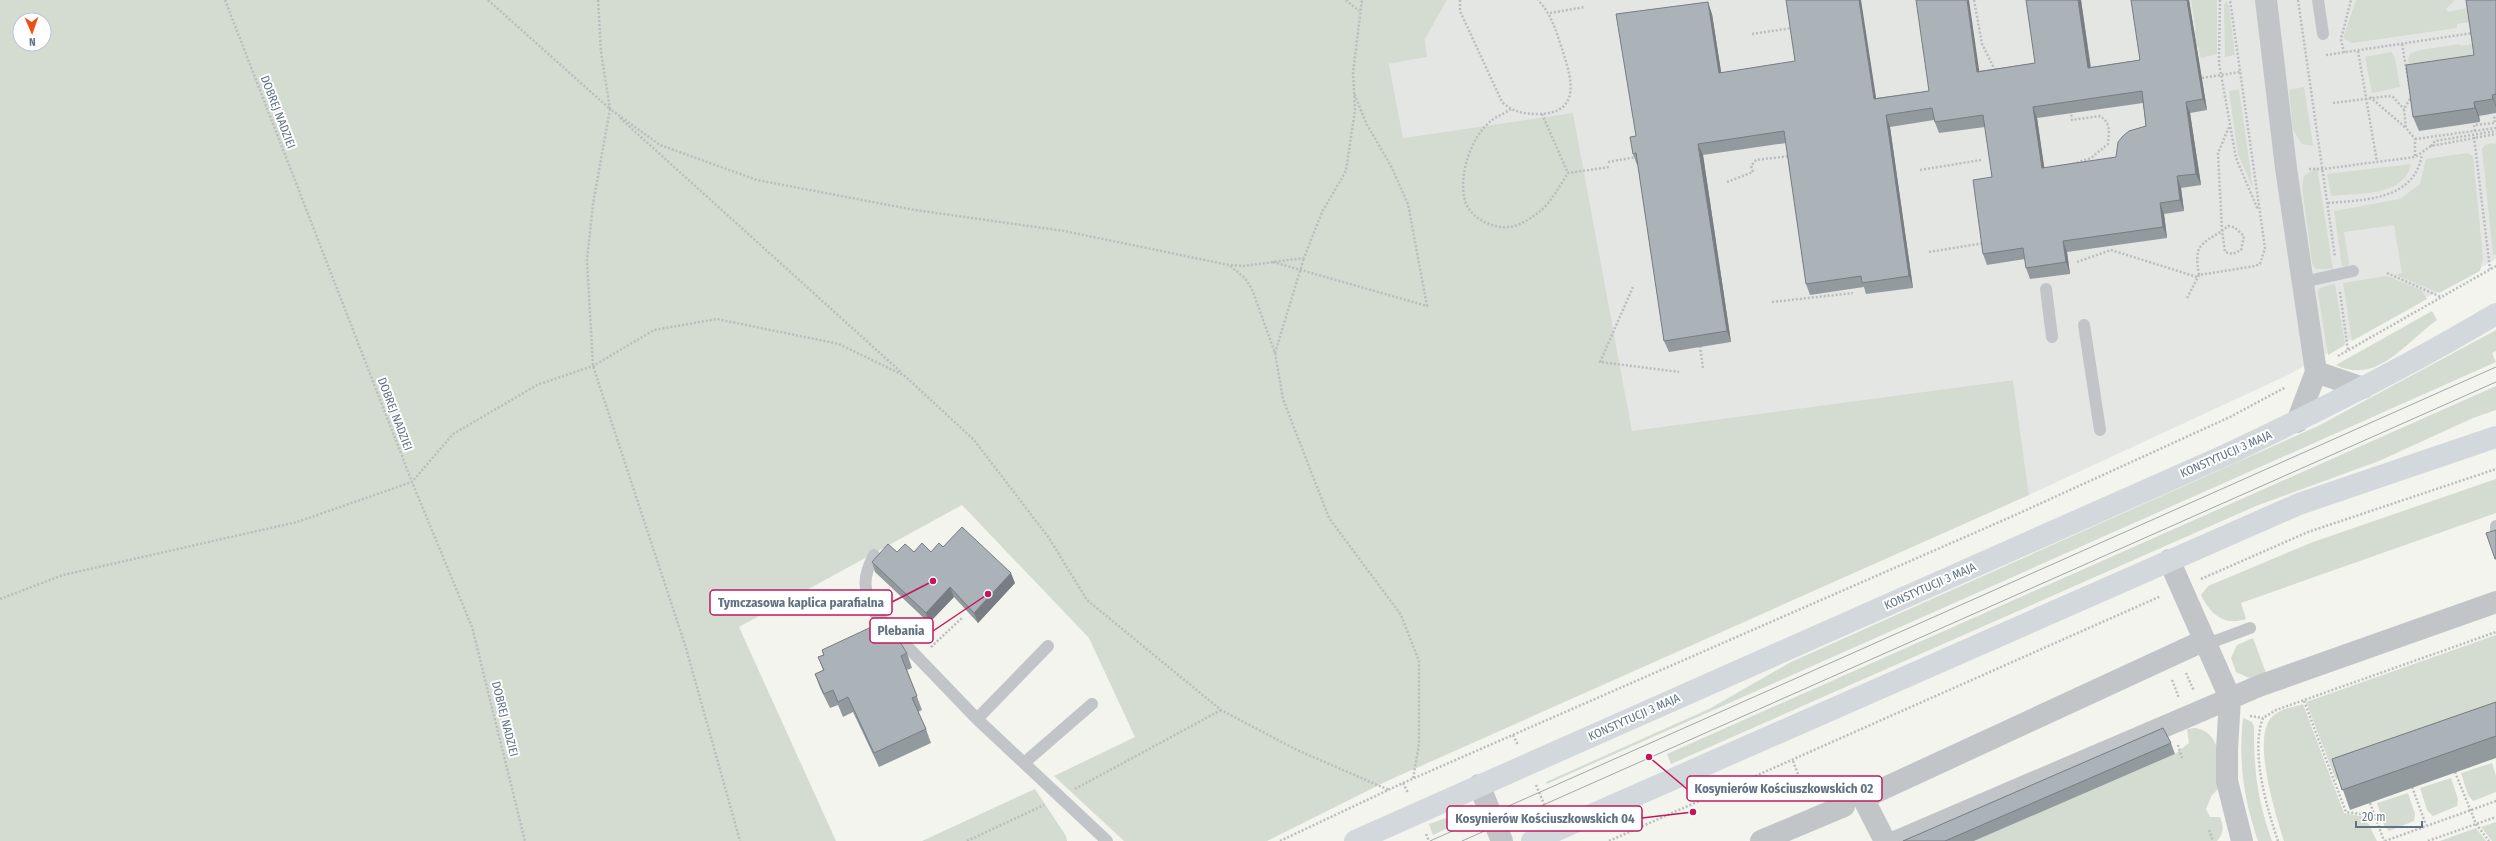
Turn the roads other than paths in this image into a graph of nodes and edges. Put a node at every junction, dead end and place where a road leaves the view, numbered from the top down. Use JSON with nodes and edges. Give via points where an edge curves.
{"nodes":[{"id":1,"x":2266,"y":0,"type":"edge"},
{"id":2,"x":2318,"y":0,"type":"edge"},
{"id":3,"x":2323,"y":34,"type":"dead end"},
{"id":4,"x":2353,"y":272,"type":"dead end"},
{"id":5,"x":2303,"y":282,"type":"junction"},
{"id":6,"x":2046,"y":289,"type":"dead end"},
{"id":7,"x":2496,"y":314,"type":"edge"},
{"id":8,"x":2084,"y":326,"type":"dead end"},
{"id":9,"x":2052,"y":336,"type":"dead end"},
{"id":10,"x":2315,"y":370,"type":"junction"},
{"id":11,"x":2363,"y":388,"type":"junction"},
{"id":12,"x":2297,"y":422,"type":"junction"},
{"id":13,"x":2100,"y":430,"type":"dead end"},
{"id":14,"x":2496,"y":437,"type":"edge"},
{"id":15,"x":2496,"y":526,"type":"edge"},
{"id":16,"x":2496,"y":536,"type":"edge"},
{"id":17,"x":874,"y":555,"type":"dead end"},
{"id":18,"x":2169,"y":560,"type":"junction"},
{"id":19,"x":2496,"y":602,"type":"edge"},
{"id":20,"x":2250,"y":628,"type":"dead end"},
{"id":21,"x":2206,"y":642,"type":"junction"},
{"id":22,"x":1048,"y":646,"type":"dead end"},
{"id":23,"x":2230,"y":698,"type":"junction"},
{"id":24,"x":1092,"y":704,"type":"dead end"},
{"id":25,"x":977,"y":719,"type":"junction"},
{"id":26,"x":1024,"y":763,"type":"junction"},
{"id":27,"x":1479,"y":785,"type":"junction"},
{"id":28,"x":1844,"y":806,"type":"dead end"},
{"id":29,"x":1107,"y":841,"type":"edge"},
{"id":30,"x":1355,"y":841,"type":"edge"},
{"id":31,"x":1502,"y":841,"type":"edge"},
{"id":32,"x":1532,"y":841,"type":"edge"},
{"id":33,"x":1761,"y":841,"type":"edge"},
{"id":34,"x":1885,"y":841,"type":"edge"},
{"id":35,"x":1897,"y":841,"type":"edge"},
{"id":36,"x":2242,"y":841,"type":"edge"}],
"edges":[{"from":1,"to":5,"type":"street","via":[[2286,168]]},
{"from":2,"to":3,"type":"lane"},
{"from":4,"to":5,"type":"lane"},
{"from":5,"to":10,"type":"street"},
{"from":6,"to":9,"type":"lane"},
{"from":7,"to":11,"type":"street","name":"KONSTYTUCJI 3 MAJA"},
{"from":8,"to":13,"type":"lane"},
{"from":10,"to":11,"type":"street"},
{"from":10,"to":12,"type":"street"},
{"from":11,"to":12,"type":"street","name":"KONSTYTUCJI 3 MAJA"},
{"from":12,"to":27,"type":"street","name":"KONSTYTUCJI 3 MAJA"},
{"from":14,"to":18,"type":"street","via":[[2299,504]]},
{"from":15,"to":16,"type":"lane"},
{"from":17,"to":25,"type":"lane","via":[[867,570],[865,585],[875,613]]},
{"from":18,"to":21,"type":"street"},
{"from":18,"to":32,"type":"street"},
{"from":19,"to":23,"type":"street"},
{"from":20,"to":21,"type":"lane"},
{"from":21,"to":23,"type":"street"},
{"from":21,"to":34,"type":"street","via":[[2170,656],[1862,798]]},
{"from":22,"to":25,"type":"lane"},
{"from":23,"to":35,"type":"street"},
{"from":23,"to":36,"type":"street","via":[[2226,750],[2227,781]]},
{"from":24,"to":26,"type":"lane"},
{"from":25,"to":26,"type":"lane"},
{"from":26,"to":29,"type":"lane"},
{"from":27,"to":30,"type":"street","name":"KONSTYTUCJI 3 MAJA"},
{"from":27,"to":31,"type":"street"},
{"from":28,"to":33,"type":"street"}]}
